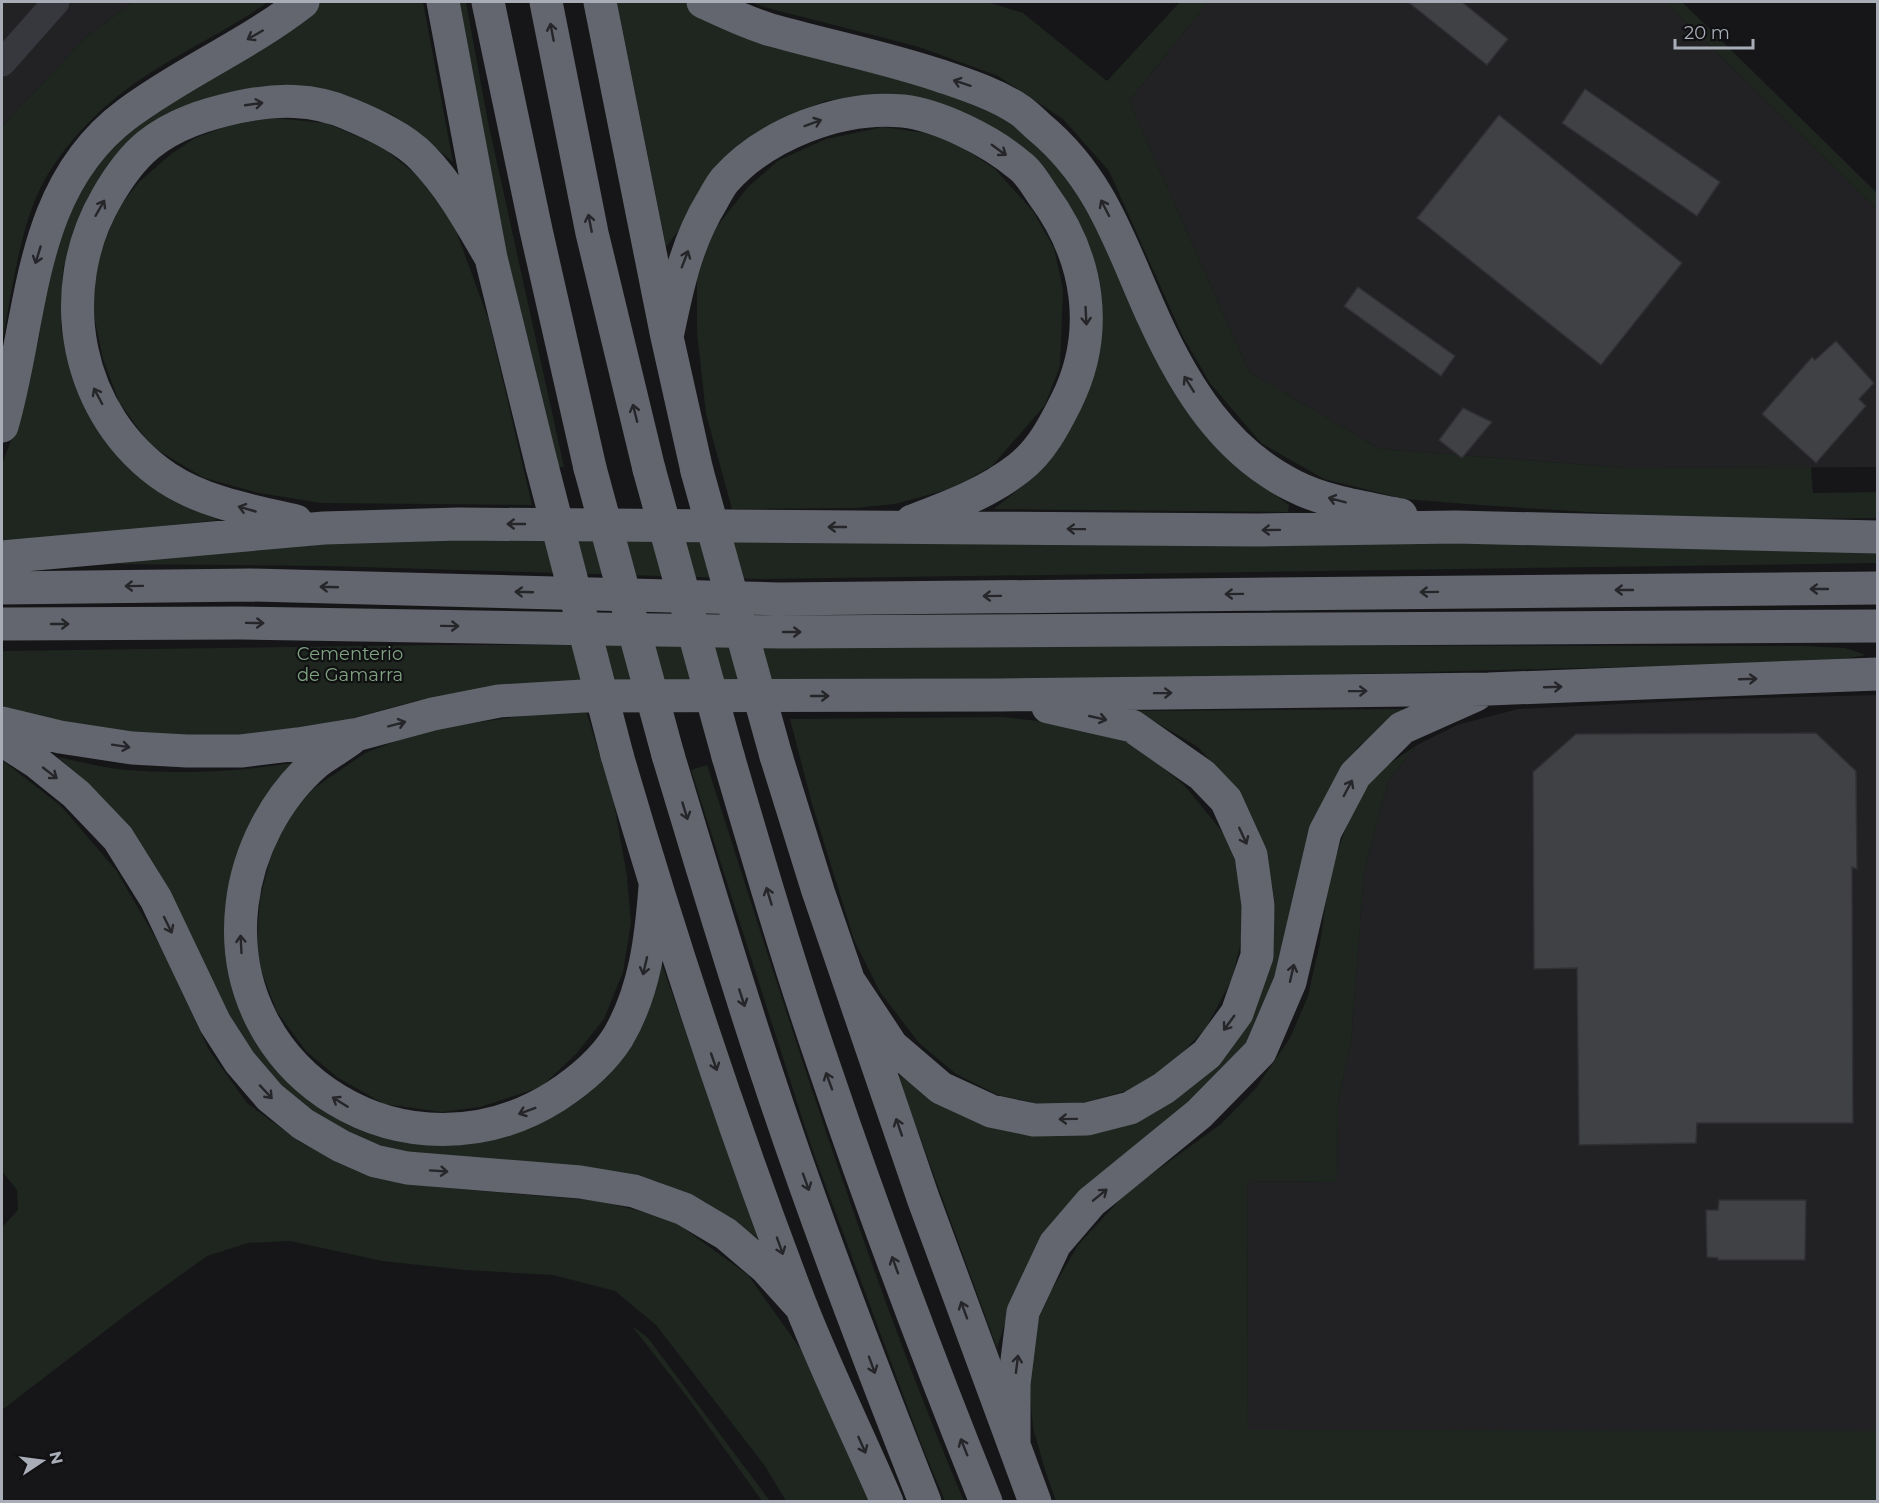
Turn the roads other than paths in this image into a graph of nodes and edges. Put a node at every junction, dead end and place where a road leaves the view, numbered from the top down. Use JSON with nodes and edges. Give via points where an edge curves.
{"nodes":[{"id":1,"x":56,"y":2,"type":"edge"},
{"id":2,"x":303,"y":2,"type":"edge"},
{"id":3,"x":443,"y":2,"type":"edge"},
{"id":4,"x":488,"y":2,"type":"edge"},
{"id":5,"x":546,"y":2,"type":"edge"},
{"id":6,"x":600,"y":2,"type":"edge"},
{"id":7,"x":703,"y":2,"type":"edge"},
{"id":8,"x":2,"y":63,"type":"edge"},
{"id":9,"x":491,"y":258,"type":"junction"},
{"id":10,"x":667,"y":337,"type":"junction"},
{"id":11,"x":2,"y":426,"type":"edge"},
{"id":12,"x":896,"y":527,"type":"junction"},
{"id":13,"x":1456,"y":527,"type":"junction"},
{"id":14,"x":324,"y":528,"type":"junction"},
{"id":15,"x":1878,"y":537,"type":"edge"},
{"id":16,"x":2,"y":557,"type":"edge"},
{"id":17,"x":2,"y":588,"type":"edge"},
{"id":18,"x":1878,"y":588,"type":"edge"},
{"id":19,"x":2,"y":624,"type":"edge"},
{"id":20,"x":1878,"y":626,"type":"edge"},
{"id":21,"x":1878,"y":674,"type":"edge"},
{"id":22,"x":1489,"y":689,"type":"junction"},
{"id":23,"x":1000,"y":695,"type":"junction"},
{"id":24,"x":2,"y":723,"type":"edge"},
{"id":25,"x":359,"y":734,"type":"junction"},
{"id":26,"x":2,"y":740,"type":"edge"},
{"id":27,"x":656,"y":887,"type":"junction"},
{"id":28,"x":849,"y":981,"type":"junction"},
{"id":29,"x":802,"y":1308,"type":"junction"},
{"id":30,"x":1014,"y":1444,"type":"junction"},
{"id":31,"x":887,"y":1502,"type":"edge"},
{"id":32,"x":925,"y":1502,"type":"edge"},
{"id":33,"x":986,"y":1502,"type":"edge"},
{"id":34,"x":1035,"y":1502,"type":"edge"}],
"edges":[{"from":1,"to":8,"type":"lane"},
{"from":2,"to":11,"type":"highway","one_way":true,"via":[[277,22],[165,87],[124,116],[88,150],[63,191],[46,230],[34,269]]},
{"from":3,"to":9,"type":"highway"},
{"from":4,"to":32,"type":"highway","one_way":true,"bridge":true,"via":[[590,468],[668,755],[770,1082]]},
{"from":33,"to":5,"type":"highway","one_way":true,"bridge":true,"via":[[926,1352],[826,1073],[728,756],[649,470],[592,233]]},
{"from":6,"to":10,"type":"highway"},
{"from":13,"to":7,"type":"highway","one_way":true,"via":[[1336,501],[1295,487],[1254,463],[1226,437],[1181,371],[1100,199],[1074,160],[1018,109],[973,87],[908,65],[769,30]]},
{"from":14,"to":9,"type":"highway","one_way":true,"via":[[201,496],[167,478],[137,453],[111,421],[89,380],[80,346],[77,303],[81,260],[93,220],[119,176],[147,146],[182,124],[217,111],[298,100],[334,107],[380,127],[421,155],[458,200]]},
{"from":9,"to":27,"type":"highway","bridge":true,"via":[[617,755]]},
{"from":10,"to":12,"type":"highway","one_way":true,"via":[[681,270],[699,222],[724,181],[758,152],[793,131],[827,118],[903,111],[986,140],[1022,166],[1069,237],[1083,277],[1087,323],[1083,363],[1051,433],[1021,467],[989,488]]},
{"from":10,"to":28,"type":"highway","bridge":true,"via":[[697,471],[777,756]]},
{"from":13,"to":12,"type":"highway","one_way":true},
{"from":12,"to":14,"type":"highway","one_way":true,"via":[[458,524]]},
{"from":13,"to":15,"type":"highway"},
{"from":14,"to":16,"type":"highway"},
{"from":18,"to":17,"type":"highway","one_way":true,"via":[[779,599],[251,585]]},
{"from":19,"to":20,"type":"highway","one_way":true,"via":[[240,623],[783,632]]},
{"from":22,"to":21,"type":"highway","one_way":true},
{"from":23,"to":22,"type":"highway","one_way":true},
{"from":30,"to":22,"type":"highway","one_way":true,"via":[[1014,1384],[1023,1312],[1055,1244],[1091,1203],[1199,1114],[1260,1052],[1290,982],[1325,832],[1355,776],[1402,728]]},
{"from":25,"to":23,"type":"highway","one_way":true,"via":[[499,701],[595,696]]},
{"from":23,"to":28,"type":"highway","one_way":true,"via":[[1132,726],[1202,775],[1226,800],[1251,855],[1258,904],[1257,956],[1237,1012],[1207,1054],[1164,1088],[1130,1108],[1087,1119],[1034,1120],[991,1111],[942,1088],[892,1046]]},
{"from":24,"to":25,"type":"highway","one_way":true,"via":[[132,748],[187,751],[241,751]]},
{"from":27,"to":25,"type":"highway","one_way":true,"via":[[651,937],[633,1005],[617,1038],[591,1070],[570,1087],[539,1107],[505,1120],[437,1131],[372,1119],[343,1105],[294,1067],[275,1044],[246,985],[240,919],[244,887],[269,822],[317,762]]},
{"from":26,"to":29,"type":"highway","one_way":true,"via":[[76,794],[118,838],[156,899],[215,1023],[240,1062],[270,1096],[303,1124],[375,1161],[407,1168],[580,1182],[634,1191],[684,1209],[726,1234],[766,1268]]},
{"from":27,"to":29,"type":"highway","one_way":true},
{"from":30,"to":28,"type":"highway","one_way":true,"via":[[923,1198]]},
{"from":29,"to":31,"type":"highway","one_way":true},
{"from":30,"to":34,"type":"highway"}]}
